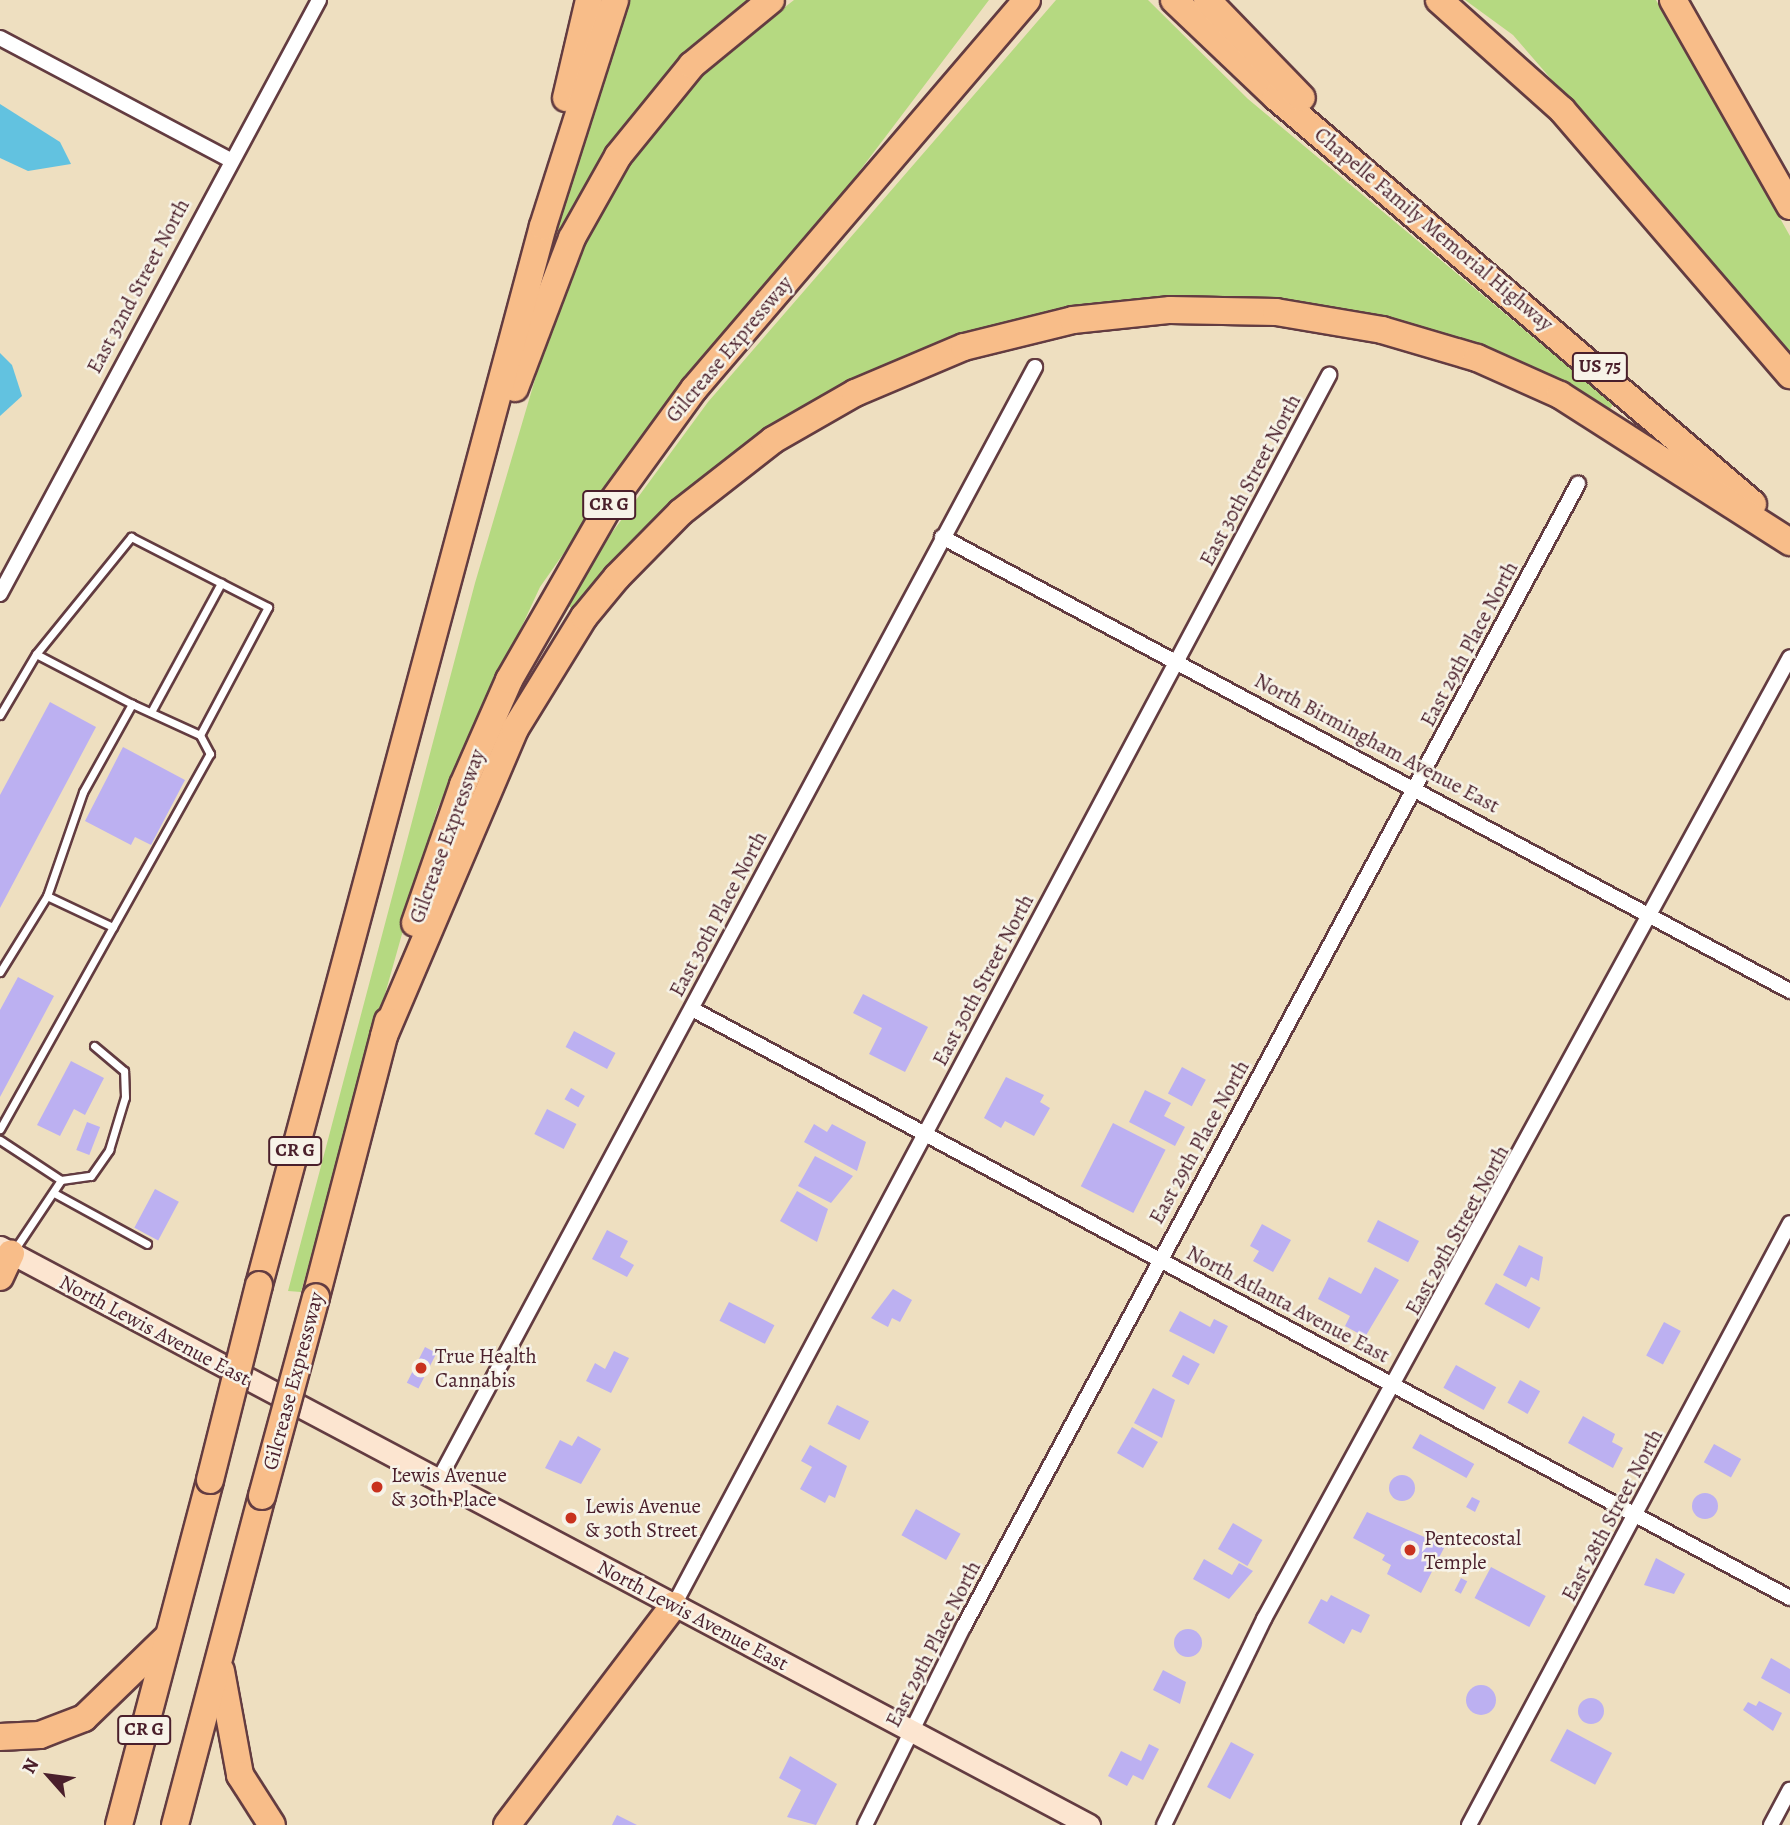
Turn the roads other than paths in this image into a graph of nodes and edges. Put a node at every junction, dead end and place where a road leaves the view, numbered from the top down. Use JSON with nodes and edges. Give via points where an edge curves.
{"nodes":[{"id":1,"x":319,"y":0,"type":"edge"},
{"id":2,"x":589,"y":0,"type":"edge"},
{"id":3,"x":615,"y":0,"type":"edge"},
{"id":4,"x":771,"y":0,"type":"edge"},
{"id":5,"x":1012,"y":0,"type":"edge"},
{"id":6,"x":1027,"y":0,"type":"edge"},
{"id":7,"x":1174,"y":0,"type":"edge"},
{"id":8,"x":1207,"y":0,"type":"edge"},
{"id":9,"x":1439,"y":0,"type":"edge"},
{"id":10,"x":1673,"y":0,"type":"edge"},
{"id":11,"x":1686,"y":0,"type":"edge"},
{"id":12,"x":0,"y":38,"type":"edge"},
{"id":13,"x":979,"y":60,"type":"junction"},
{"id":14,"x":229,"y":159,"type":"junction"},
{"id":15,"x":1786,"y":198,"type":"edge"},
{"id":16,"x":1403,"y":203,"type":"junction"},
{"id":17,"x":1035,"y":367,"type":"dead end"},
{"id":18,"x":1328,"y":375,"type":"dead end"},
{"id":19,"x":1790,"y":375,"type":"edge"},
{"id":20,"x":489,"y":427,"type":"junction"},
{"id":21,"x":1578,"y":484,"type":"dead end"},
{"id":22,"x":459,"y":534,"type":"junction"},
{"id":23,"x":942,"y":537,"type":"junction"},
{"id":24,"x":1790,"y":541,"type":"edge"},
{"id":25,"x":220,"y":583,"type":"junction"},
{"id":26,"x":0,"y":594,"type":"edge"},
{"id":27,"x":36,"y":654,"type":"junction"},
{"id":28,"x":1790,"y":657,"type":"edge"},
{"id":29,"x":1178,"y":663,"type":"junction"},
{"id":30,"x":132,"y":704,"type":"junction"},
{"id":31,"x":151,"y":712,"type":"junction"},
{"id":32,"x":0,"y":715,"type":"edge"},
{"id":33,"x":200,"y":735,"type":"junction"},
{"id":34,"x":1417,"y":786,"type":"junction"},
{"id":35,"x":47,"y":896,"type":"junction"},
{"id":36,"x":1650,"y":915,"type":"junction"},
{"id":37,"x":113,"y":927,"type":"junction"},
{"id":38,"x":0,"y":972,"type":"edge"},
{"id":39,"x":1790,"y":991,"type":"edge"},
{"id":40,"x":692,"y":1009,"type":"junction"},
{"id":41,"x":384,"y":1036,"type":"junction"},
{"id":42,"x":94,"y":1046,"type":"dead end"},
{"id":43,"x":0,"y":1129,"type":"edge"},
{"id":44,"x":925,"y":1133,"type":"junction"},
{"id":45,"x":0,"y":1140,"type":"edge"},
{"id":46,"x":61,"y":1180,"type":"junction"},
{"id":47,"x":54,"y":1193,"type":"junction"},
{"id":48,"x":1790,"y":1223,"type":"edge"},
{"id":49,"x":147,"y":1244,"type":"dead end"},
{"id":50,"x":1160,"y":1259,"type":"junction"},
{"id":51,"x":3,"y":1261,"type":"edge"},
{"id":52,"x":1396,"y":1384,"type":"junction"},
{"id":53,"x":438,"y":1481,"type":"junction"},
{"id":54,"x":1636,"y":1515,"type":"junction"},
{"id":55,"x":1790,"y":1598,"type":"edge"},
{"id":56,"x":674,"y":1605,"type":"junction"},
{"id":57,"x":170,"y":1636,"type":"junction"},
{"id":58,"x":219,"y":1655,"type":"junction"},
{"id":59,"x":912,"y":1732,"type":"junction"},
{"id":60,"x":0,"y":1737,"type":"edge"},
{"id":61,"x":1790,"y":1790,"type":"edge"},
{"id":62,"x":119,"y":1825,"type":"edge"},
{"id":63,"x":174,"y":1825,"type":"edge"},
{"id":64,"x":272,"y":1825,"type":"edge"},
{"id":65,"x":507,"y":1825,"type":"edge"},
{"id":66,"x":532,"y":1825,"type":"edge"},
{"id":67,"x":865,"y":1825,"type":"edge"},
{"id":68,"x":1089,"y":1825,"type":"edge"},
{"id":69,"x":1164,"y":1825,"type":"edge"},
{"id":70,"x":1469,"y":1825,"type":"edge"},
{"id":71,"x":1771,"y":1825,"type":"edge"}],
"edges":[{"from":1,"to":14,"type":"street","name":"East 32nd Street North"},
{"from":2,"to":20,"type":"highway"},
{"from":3,"to":20,"type":"highway","number":"CR G"},
{"from":4,"to":22,"type":"highway","via":[[666,93],[600,184],[572,239]]},
{"from":5,"to":13,"type":"highway"},
{"from":6,"to":13,"type":"highway","name":"Gilcrease Expressway","number":"CR G"},
{"from":7,"to":16,"type":"highway","name":"Chapelle Family Memorial Highway","number":"US 75"},
{"from":8,"to":16,"type":"highway"},
{"from":9,"to":19,"type":"highway","via":[[1562,110]]},
{"from":10,"to":15,"type":"highway"},
{"from":11,"to":15,"type":"highway"},
{"from":12,"to":14,"type":"street"},
{"from":13,"to":41,"type":"highway","name":"Gilcrease Expressway","number":"CR G","via":[[694,389],[571,565],[509,680],[463,785]]},
{"from":14,"to":26,"type":"street","name":"East 32nd Street North"},
{"from":16,"to":24,"type":"highway","name":"Chapelle Family Memorial Highway","number":"US 75","via":[[1676,432]]},
{"from":17,"to":23,"type":"street","name":"East 30th Place North"},
{"from":18,"to":29,"type":"street","name":"East 30th Street North"},
{"from":20,"to":22,"type":"highway","number":"CR G"},
{"from":21,"to":34,"type":"street","name":"East 29th Place North"},
{"from":22,"to":57,"type":"highway","number":"CR G","bridge":true},
{"from":23,"to":29,"type":"street","name":"North Birmingham Avenue East"},
{"from":23,"to":40,"type":"street","name":"East 30th Place North"},
{"from":24,"to":41,"type":"highway","via":[[1560,395],[1478,358],[1369,327],[1276,312],[1170,310],[1073,320],[964,347],[855,393],[773,440],[681,512],[617,577],[584,617],[515,729]]},
{"from":25,"to":27,"type":"lane","via":[[131,537]]},
{"from":25,"to":31,"type":"lane"},
{"from":25,"to":33,"type":"lane","via":[[268,607]]},
{"from":27,"to":30,"type":"lane"},
{"from":27,"to":32,"type":"lane"},
{"from":28,"to":36,"type":"street","name":"East 29th Street North"},
{"from":29,"to":34,"type":"street","name":"North Birmingham Avenue East"},
{"from":29,"to":44,"type":"street","name":"East 30th Street North"},
{"from":30,"to":31,"type":"lane"},
{"from":30,"to":35,"type":"lane","via":[[83,792]]},
{"from":31,"to":33,"type":"lane"},
{"from":33,"to":37,"type":"lane","via":[[210,754]]},
{"from":34,"to":36,"type":"street","name":"North Birmingham Avenue East"},
{"from":34,"to":50,"type":"street","name":"East 29th Place North"},
{"from":35,"to":37,"type":"lane"},
{"from":35,"to":38,"type":"lane"},
{"from":36,"to":39,"type":"street","name":"North Birmingham Avenue East"},
{"from":36,"to":52,"type":"street","name":"East 29th Street North"},
{"from":37,"to":43,"type":"lane"},
{"from":40,"to":44,"type":"street","name":"North Atlanta Avenue East"},
{"from":40,"to":53,"type":"street","name":"East 30th Place North"},
{"from":41,"to":58,"type":"highway","name":"Gilcrease Expressway","number":"CR G","bridge":true},
{"from":42,"to":46,"type":"lane","via":[[124,1071],[120,1120],[91,1176]]},
{"from":44,"to":50,"type":"street","name":"North Atlanta Avenue East"},
{"from":44,"to":56,"type":"street","name":"East 30th Street North"},
{"from":45,"to":46,"type":"lane"},
{"from":46,"to":47,"type":"lane"},
{"from":47,"to":49,"type":"lane"},
{"from":47,"to":51,"type":"lane"},
{"from":48,"to":54,"type":"street","name":"East 28th Street North"},
{"from":50,"to":52,"type":"street","name":"North Atlanta Avenue East"},
{"from":50,"to":59,"type":"street","name":"East 29th Place North"},
{"from":51,"to":53,"type":"main road","name":"North Lewis Avenue East"},
{"from":52,"to":54,"type":"street","name":"North Atlanta Avenue East"},
{"from":52,"to":69,"type":"street","name":"East 29th Street North","via":[[1264,1619]]},
{"from":53,"to":56,"type":"main road","name":"North Lewis Avenue East"},
{"from":54,"to":55,"type":"street","name":"North Atlanta Avenue East"},
{"from":54,"to":70,"type":"street","name":"East 28th Street North"},
{"from":56,"to":59,"type":"main road","name":"North Lewis Avenue East"},
{"from":56,"to":65,"type":"highway"},
{"from":56,"to":66,"type":"highway","via":[[663,1635]]},
{"from":57,"to":60,"type":"highway","via":[[83,1718],[40,1735]]},
{"from":57,"to":62,"type":"highway","number":"CR G"},
{"from":58,"to":63,"type":"highway","name":"Gilcrease Expressway","number":"CR G"},
{"from":58,"to":64,"type":"highway","via":[[240,1775]]},
{"from":59,"to":67,"type":"street","name":"East 29th Place North"},
{"from":59,"to":68,"type":"main road","name":"North Lewis Avenue East"},
{"from":61,"to":71,"type":"street"}]}
